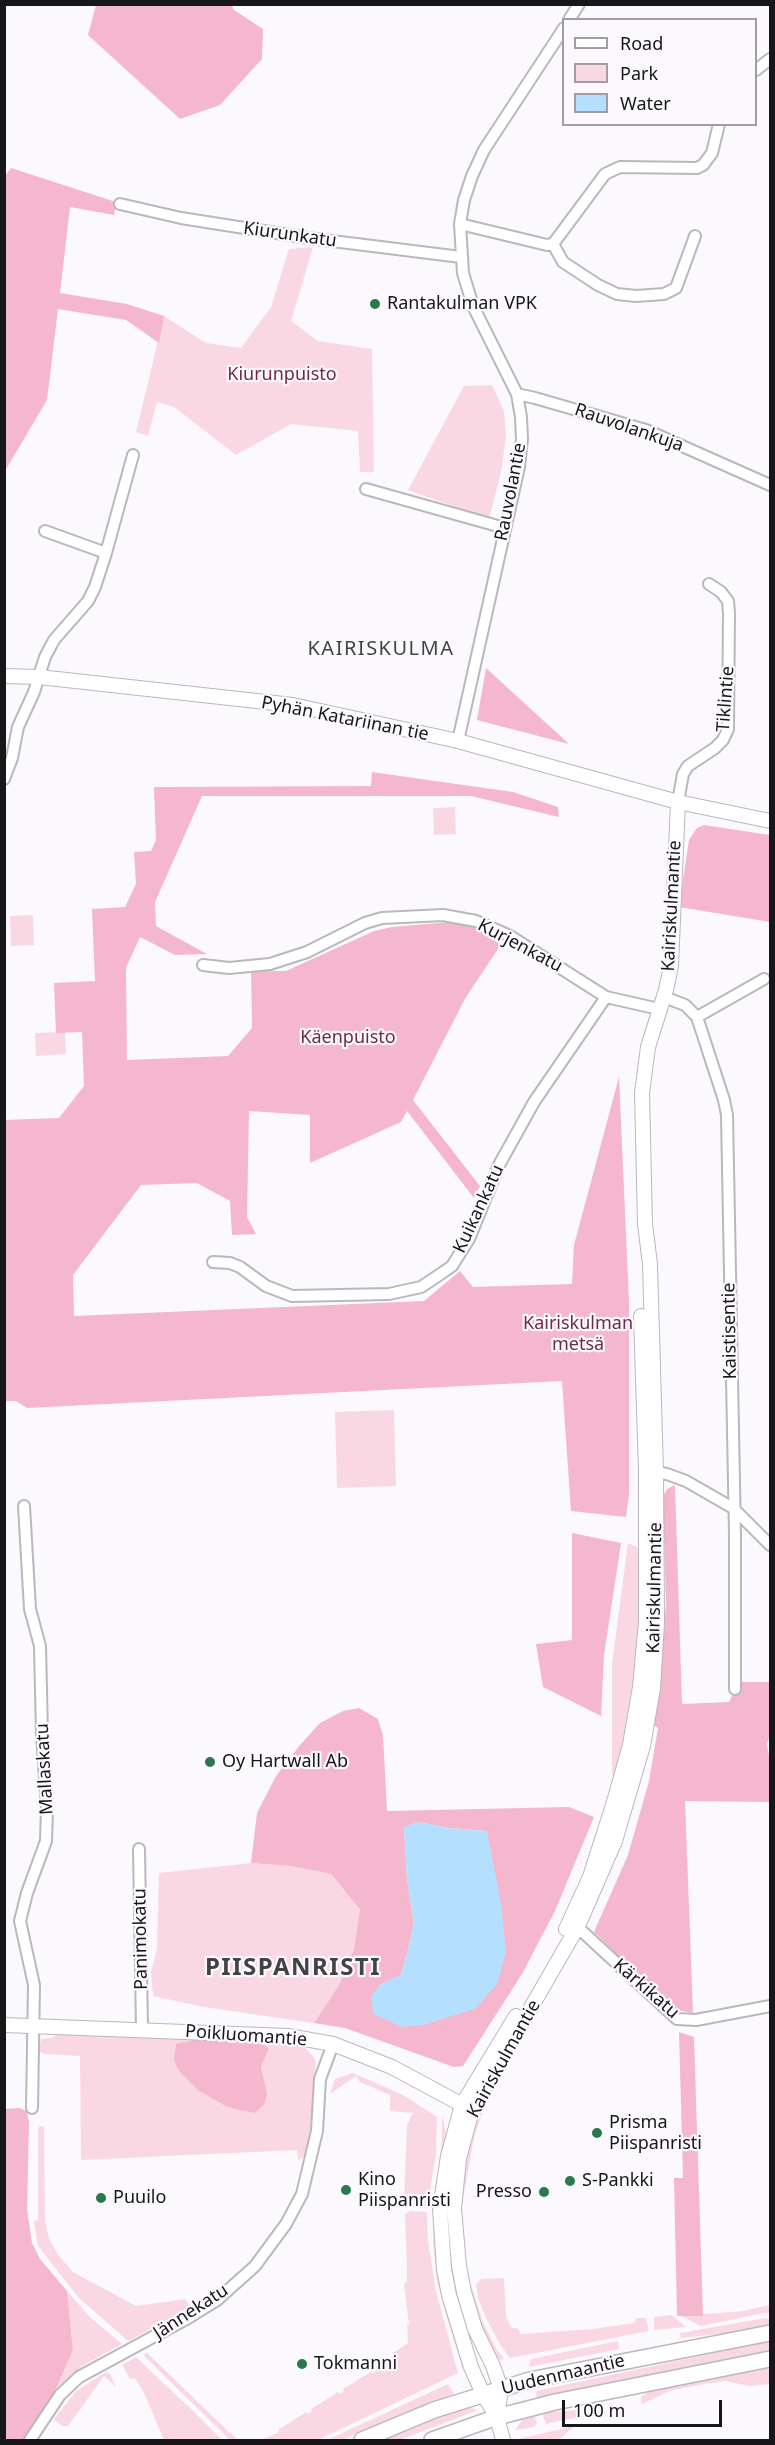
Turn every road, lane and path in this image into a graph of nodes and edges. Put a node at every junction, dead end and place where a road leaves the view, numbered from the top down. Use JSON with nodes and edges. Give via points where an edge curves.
{"nodes":[{"id":1,"x":579,"y":4,"type":"edge"},
{"id":2,"x":570,"y":18,"type":"edge"},
{"id":3,"x":562,"y":31,"type":"edge"},
{"id":4,"x":771,"y":59,"type":"edge"},
{"id":5,"x":757,"y":69,"type":"edge"},
{"id":6,"x":719,"y":126,"type":"edge"},
{"id":7,"x":120,"y":204,"type":"dead end"},
{"id":8,"x":460,"y":224,"type":"junction"},
{"id":9,"x":695,"y":236,"type":"dead end"},
{"id":10,"x":553,"y":244,"type":"junction"},
{"id":11,"x":461,"y":257,"type":"junction"},
{"id":12,"x":517,"y":394,"type":"junction"},
{"id":13,"x":133,"y":455,"type":"dead end"},
{"id":14,"x":771,"y":485,"type":"edge"},
{"id":15,"x":366,"y":489,"type":"dead end"},
{"id":16,"x":505,"y":528,"type":"junction"},
{"id":17,"x":45,"y":531,"type":"dead end"},
{"id":18,"x":106,"y":553,"type":"junction"},
{"id":19,"x":709,"y":584,"type":"dead end"},
{"id":20,"x":4,"y":676,"type":"edge"},
{"id":21,"x":39,"y":678,"type":"junction"},
{"id":22,"x":458,"y":741,"type":"junction"},
{"id":23,"x":4,"y":779,"type":"edge"},
{"id":24,"x":678,"y":802,"type":"junction"},
{"id":25,"x":771,"y":821,"type":"edge"},
{"id":26,"x":203,"y":965,"type":"dead end"},
{"id":27,"x":764,"y":979,"type":"dead end"},
{"id":28,"x":606,"y":997,"type":"junction"},
{"id":29,"x":662,"y":1003,"type":"junction"},
{"id":30,"x":697,"y":1017,"type":"junction"},
{"id":31,"x":213,"y":1262,"type":"dead end"},
{"id":32,"x":651,"y":1471,"type":"junction"},
{"id":33,"x":24,"y":1506,"type":"dead end"},
{"id":34,"x":733,"y":1508,"type":"junction"},
{"id":35,"x":771,"y":1545,"type":"edge"},
{"id":36,"x":735,"y":1689,"type":"dead end"},
{"id":37,"x":140,"y":1849,"type":"dead end"},
{"id":38,"x":574,"y":1924,"type":"junction"},
{"id":39,"x":771,"y":2006,"type":"edge"},
{"id":40,"x":4,"y":2025,"type":"edge"},
{"id":41,"x":33,"y":2026,"type":"junction"},
{"id":42,"x":142,"y":2029,"type":"junction"},
{"id":43,"x":333,"y":2044,"type":"junction"},
{"id":44,"x":467,"y":2107,"type":"junction"},
{"id":45,"x":32,"y":2108,"type":"dead end"},
{"id":46,"x":771,"y":2333,"type":"edge"},
{"id":47,"x":771,"y":2359,"type":"edge"},
{"id":48,"x":501,"y":2389,"type":"junction"},
{"id":49,"x":483,"y":2394,"type":"junction"},
{"id":50,"x":497,"y":2417,"type":"junction"},
{"id":51,"x":30,"y":2440,"type":"edge"},
{"id":52,"x":362,"y":2440,"type":"edge"},
{"id":53,"x":432,"y":2440,"type":"edge"},
{"id":54,"x":503,"y":2440,"type":"edge"}],
"edges":[{"from":1,"to":2,"type":"street"},
{"from":3,"to":8,"type":"street","name":"Rauvolantie","via":[[484,150],[471,176]]},
{"from":4,"to":5,"type":"street"},
{"from":6,"to":10,"type":"street","via":[[712,153],[697,168],[620,167],[605,174]]},
{"from":7,"to":11,"type":"street","name":"Kiurunkatu","via":[[308,238]]},
{"from":8,"to":10,"type":"street"},
{"from":8,"to":11,"type":"street","name":"Rauvolantie"},
{"from":9,"to":10,"type":"street","via":[[676,288],[664,294],[617,294],[563,262]]},
{"from":11,"to":12,"type":"street","name":"Rauvolantie","via":[[473,306]]},
{"from":12,"to":14,"type":"street","name":"Rauvolankuja","via":[[646,430]]},
{"from":12,"to":16,"type":"street","name":"Rauvolantie","via":[[522,440]]},
{"from":13,"to":18,"type":"street"},
{"from":15,"to":16,"type":"street"},
{"from":16,"to":22,"type":"street","name":"Rauvolantie"},
{"from":17,"to":18,"type":"street"},
{"from":18,"to":21,"type":"street","via":[[88,602],[54,640]]},
{"from":19,"to":24,"type":"street","name":"Tiklintie","via":[[728,601],[728,729],[716,748],[688,766]]},
{"from":20,"to":21,"type":"street","name":"Pyhän Katariinan tie"},
{"from":21,"to":22,"type":"street","name":"Pyhän Katariinan tie","via":[[293,705]]},
{"from":21,"to":23,"type":"street","via":[[18,727]]},
{"from":22,"to":24,"type":"street","name":"Pyhän Katariinan tie"},
{"from":24,"to":25,"type":"street","name":"Pyhän Katariinan tie"},
{"from":24,"to":29,"type":"street","name":"Kairiskulmantie","via":[[671,966]]},
{"from":26,"to":28,"type":"street","name":"Kurjenkatu","via":[[229,968],[270,964],[382,918],[443,915],[476,921],[510,936]]},
{"from":27,"to":30,"type":"street"},
{"from":28,"to":29,"type":"street","name":"Kurjenkatu"},
{"from":28,"to":31,"type":"street","name":"Kuikankatu","via":[[534,1102],[499,1165],[469,1239],[452,1266],[439,1275],[421,1287],[389,1294],[292,1296],[266,1286],[240,1267]]},
{"from":29,"to":30,"type":"street","via":[[685,1005]]},
{"from":29,"to":32,"type":"street","name":"Kairiskulmantie","via":[[648,1047],[642,1093],[645,1224],[640,1308]]},
{"from":30,"to":34,"type":"street","name":"Kaistisentie","via":[[727,1115]]},
{"from":32,"to":34,"type":"street","via":[[686,1481]]},
{"from":32,"to":38,"type":"street","name":"Kairiskulmantie","via":[[646,1622],[638,1699],[612,1811]]},
{"from":33,"to":41,"type":"street","name":"Mallaskatu","via":[[30,1609],[40,1646],[47,1809],[46,1841],[21,1921],[33,1977]]},
{"from":34,"to":35,"type":"street"},
{"from":34,"to":36,"type":"street","name":"Kaistisentie"},
{"from":37,"to":42,"type":"street","name":"Panimokatu"},
{"from":38,"to":39,"type":"street","name":"Kärkikatu","via":[[677,2019],[696,2020]]},
{"from":38,"to":44,"type":"street","name":"Kairiskulmantie"},
{"from":40,"to":41,"type":"street","name":"Poikluomantie"},
{"from":41,"to":42,"type":"street","name":"Poikluomantie"},
{"from":41,"to":45,"type":"street","name":"Mallaskatu"},
{"from":42,"to":43,"type":"street","name":"Poikluomantie","via":[[288,2036]]},
{"from":43,"to":44,"type":"street","name":"Poikluomantie","via":[[392,2067]]},
{"from":43,"to":51,"type":"street","name":"Jännekatu","via":[[320,2079],[317,2131],[302,2193],[286,2224],[255,2266],[217,2300],[79,2377],[60,2395]]},
{"from":44,"to":48,"type":"street","name":"Kairiskulmantie","via":[[456,2179],[455,2235],[464,2292],[475,2329]]},
{"from":44,"to":49,"type":"street","name":"Kairiskulmantie","via":[[453,2134],[444,2174],[441,2236],[449,2295]]},
{"from":46,"to":48,"type":"main road","name":"Uudenmaantie","via":[[536,2378]]},
{"from":47,"to":50,"type":"main road","name":"Uudenmaantie","via":[[598,2392]]},
{"from":48,"to":49,"type":"main road","name":"Uudenmaantie"},
{"from":48,"to":50,"type":"street","name":"Kairiskulmantie"},
{"from":49,"to":50,"type":"street","name":"Kairiskulmantie"},
{"from":49,"to":52,"type":"main road","name":"Uudenmaantie"},
{"from":50,"to":53,"type":"main road","name":"Uudenmaantie"},
{"from":50,"to":54,"type":"street"}]}
